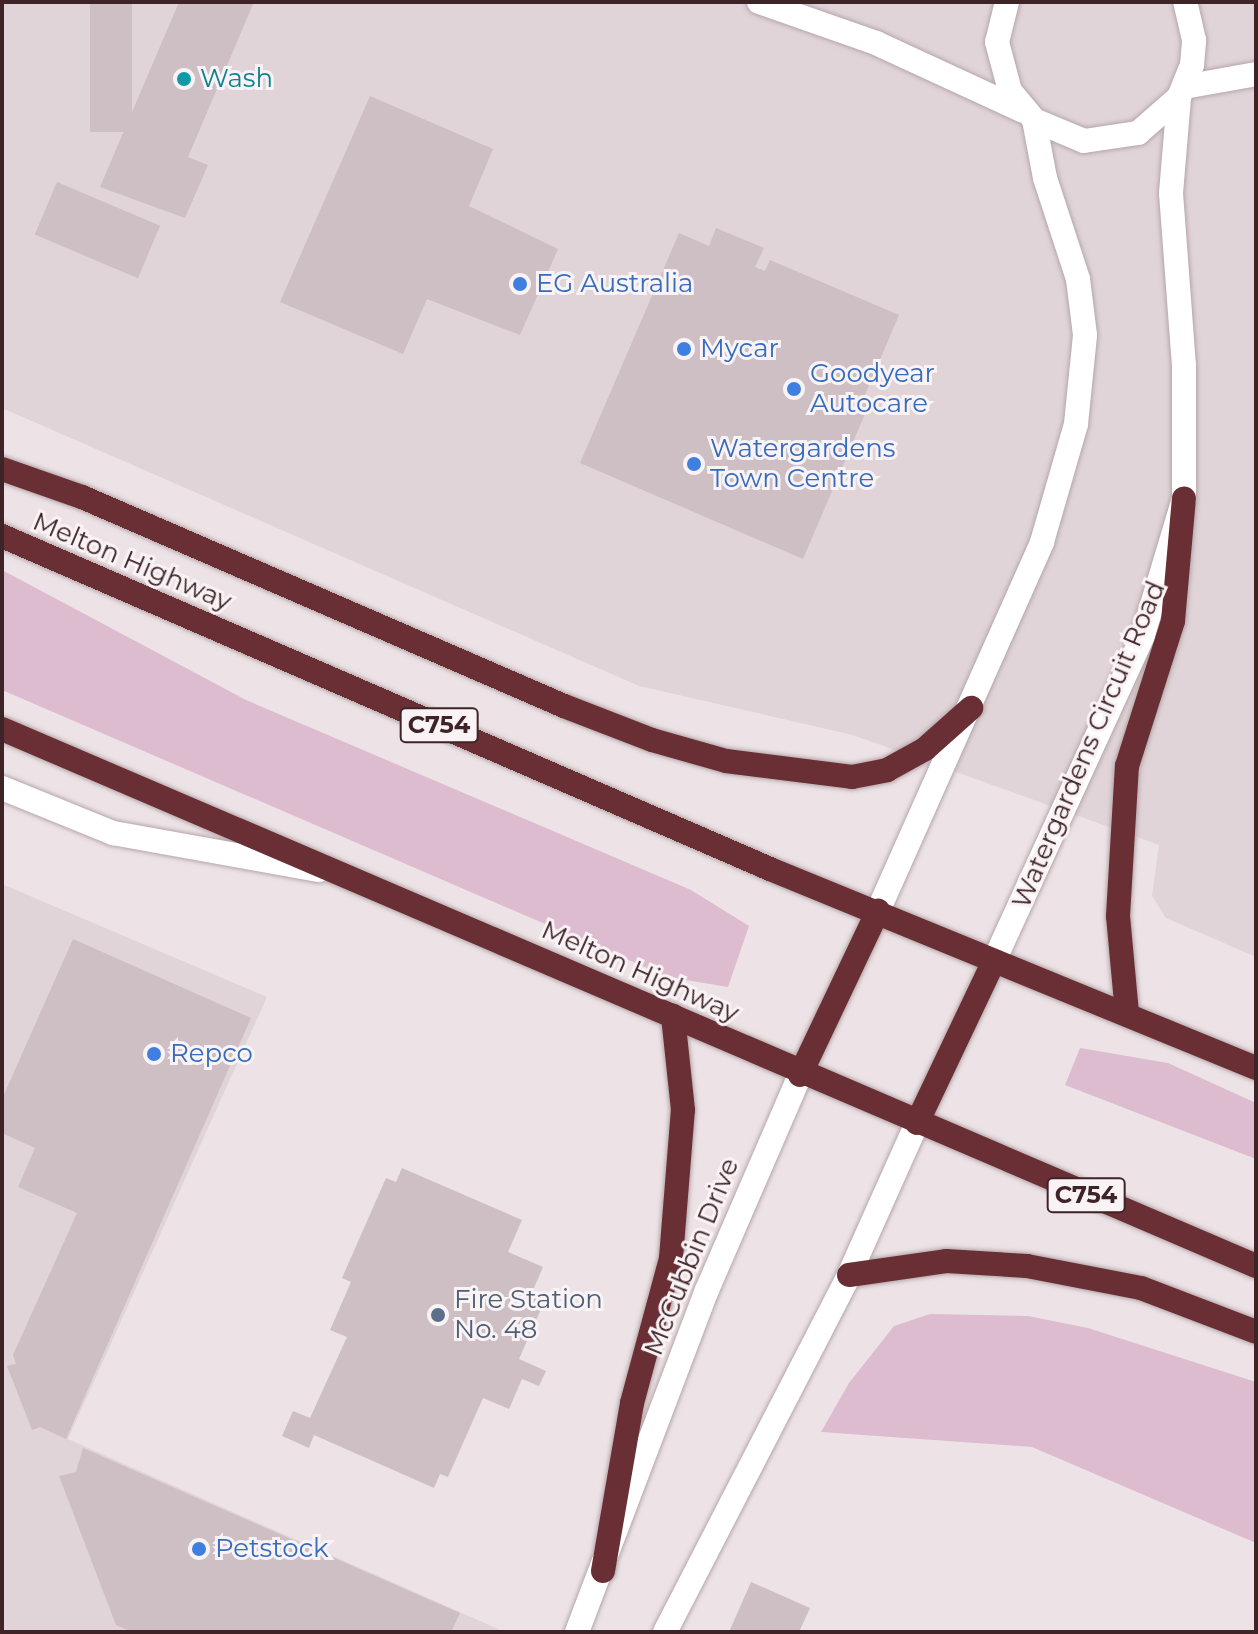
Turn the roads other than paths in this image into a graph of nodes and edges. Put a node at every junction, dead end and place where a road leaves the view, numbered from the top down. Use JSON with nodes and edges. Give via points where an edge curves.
{"nodes":[{"id":1,"x":759,"y":2,"type":"edge"},
{"id":2,"x":1007,"y":2,"type":"edge"},
{"id":3,"x":1185,"y":2,"type":"edge"},
{"id":4,"x":1256,"y":74,"type":"edge"},
{"id":5,"x":1182,"y":92,"type":"junction"},
{"id":6,"x":1029,"y":116,"type":"junction"},
{"id":7,"x":2,"y":469,"type":"edge"},
{"id":8,"x":1184,"y":498,"type":"junction"},
{"id":9,"x":2,"y":536,"type":"edge"},
{"id":10,"x":971,"y":708,"type":"junction"},
{"id":11,"x":2,"y":729,"type":"edge"},
{"id":12,"x":2,"y":788,"type":"edge"},
{"id":13,"x":345,"y":875,"type":"junction"},
{"id":14,"x":878,"y":911,"type":"junction"},
{"id":15,"x":994,"y":961,"type":"junction"},
{"id":16,"x":1127,"y":1013,"type":"junction"},
{"id":17,"x":673,"y":1016,"type":"junction"},
{"id":18,"x":1256,"y":1068,"type":"edge"},
{"id":19,"x":800,"y":1075,"type":"junction"},
{"id":20,"x":917,"y":1123,"type":"junction"},
{"id":21,"x":1256,"y":1266,"type":"edge"},
{"id":22,"x":849,"y":1275,"type":"junction"},
{"id":23,"x":1256,"y":1332,"type":"edge"},
{"id":24,"x":603,"y":1571,"type":"junction"},
{"id":25,"x":577,"y":1632,"type":"edge"},
{"id":26,"x":665,"y":1632,"type":"edge"}],
"edges":[{"from":1,"to":6,"type":"street","via":[[876,43]]},
{"from":2,"to":6,"type":"street","via":[[997,42],[1000,67]]},
{"from":3,"to":5,"type":"street","name":"Watergardens Circuit Road","via":[[1194,40]]},
{"from":4,"to":5,"type":"street"},
{"from":5,"to":6,"type":"street","via":[[1138,133],[1112,140],[1084,141]]},
{"from":5,"to":8,"type":"street","name":"Watergardens Circuit Road","via":[[1171,193],[1184,366]]},
{"from":6,"to":10,"type":"street","via":[[1078,279],[1085,335],[1078,409],[1042,542]]},
{"from":7,"to":10,"type":"highway","via":[[71,492],[564,706],[713,758],[825,775],[887,770],[925,749]]},
{"from":8,"to":15,"type":"street","name":"Watergardens Circuit Road","via":[[1143,635]]},
{"from":8,"to":16,"type":"highway","via":[[1173,621],[1127,766],[1118,904]]},
{"from":9,"to":14,"type":"highway","name":"Melton Highway","number":"C754"},
{"from":10,"to":14,"type":"street"},
{"from":11,"to":13,"type":"highway","name":"Melton Highway","number":"C754"},
{"from":12,"to":13,"type":"street","via":[[113,833]]},
{"from":13,"to":17,"type":"highway","name":"Melton Highway","number":"C754"},
{"from":14,"to":15,"type":"highway","name":"Melton Highway","number":"C754"},
{"from":14,"to":19,"type":"highway","name":"McCubbin Drive"},
{"from":15,"to":16,"type":"highway","name":"Melton Highway","number":"C754"},
{"from":15,"to":20,"type":"highway"},
{"from":16,"to":18,"type":"highway","name":"Melton Highway","number":"C754"},
{"from":17,"to":19,"type":"highway","name":"Melton Highway","number":"C754"},
{"from":17,"to":24,"type":"highway","via":[[683,1110],[671,1258],[632,1403]]},
{"from":19,"to":20,"type":"highway","name":"Melton Highway","number":"C754"},
{"from":19,"to":24,"type":"street","name":"McCubbin Drive","via":[[707,1290]]},
{"from":20,"to":21,"type":"highway","name":"Melton Highway","number":"C754"},
{"from":20,"to":22,"type":"street"},
{"from":22,"to":23,"type":"highway","via":[[946,1261],[1027,1266],[1141,1288]]},
{"from":22,"to":26,"type":"street"},
{"from":24,"to":25,"type":"street","name":"McCubbin Drive"}]}
